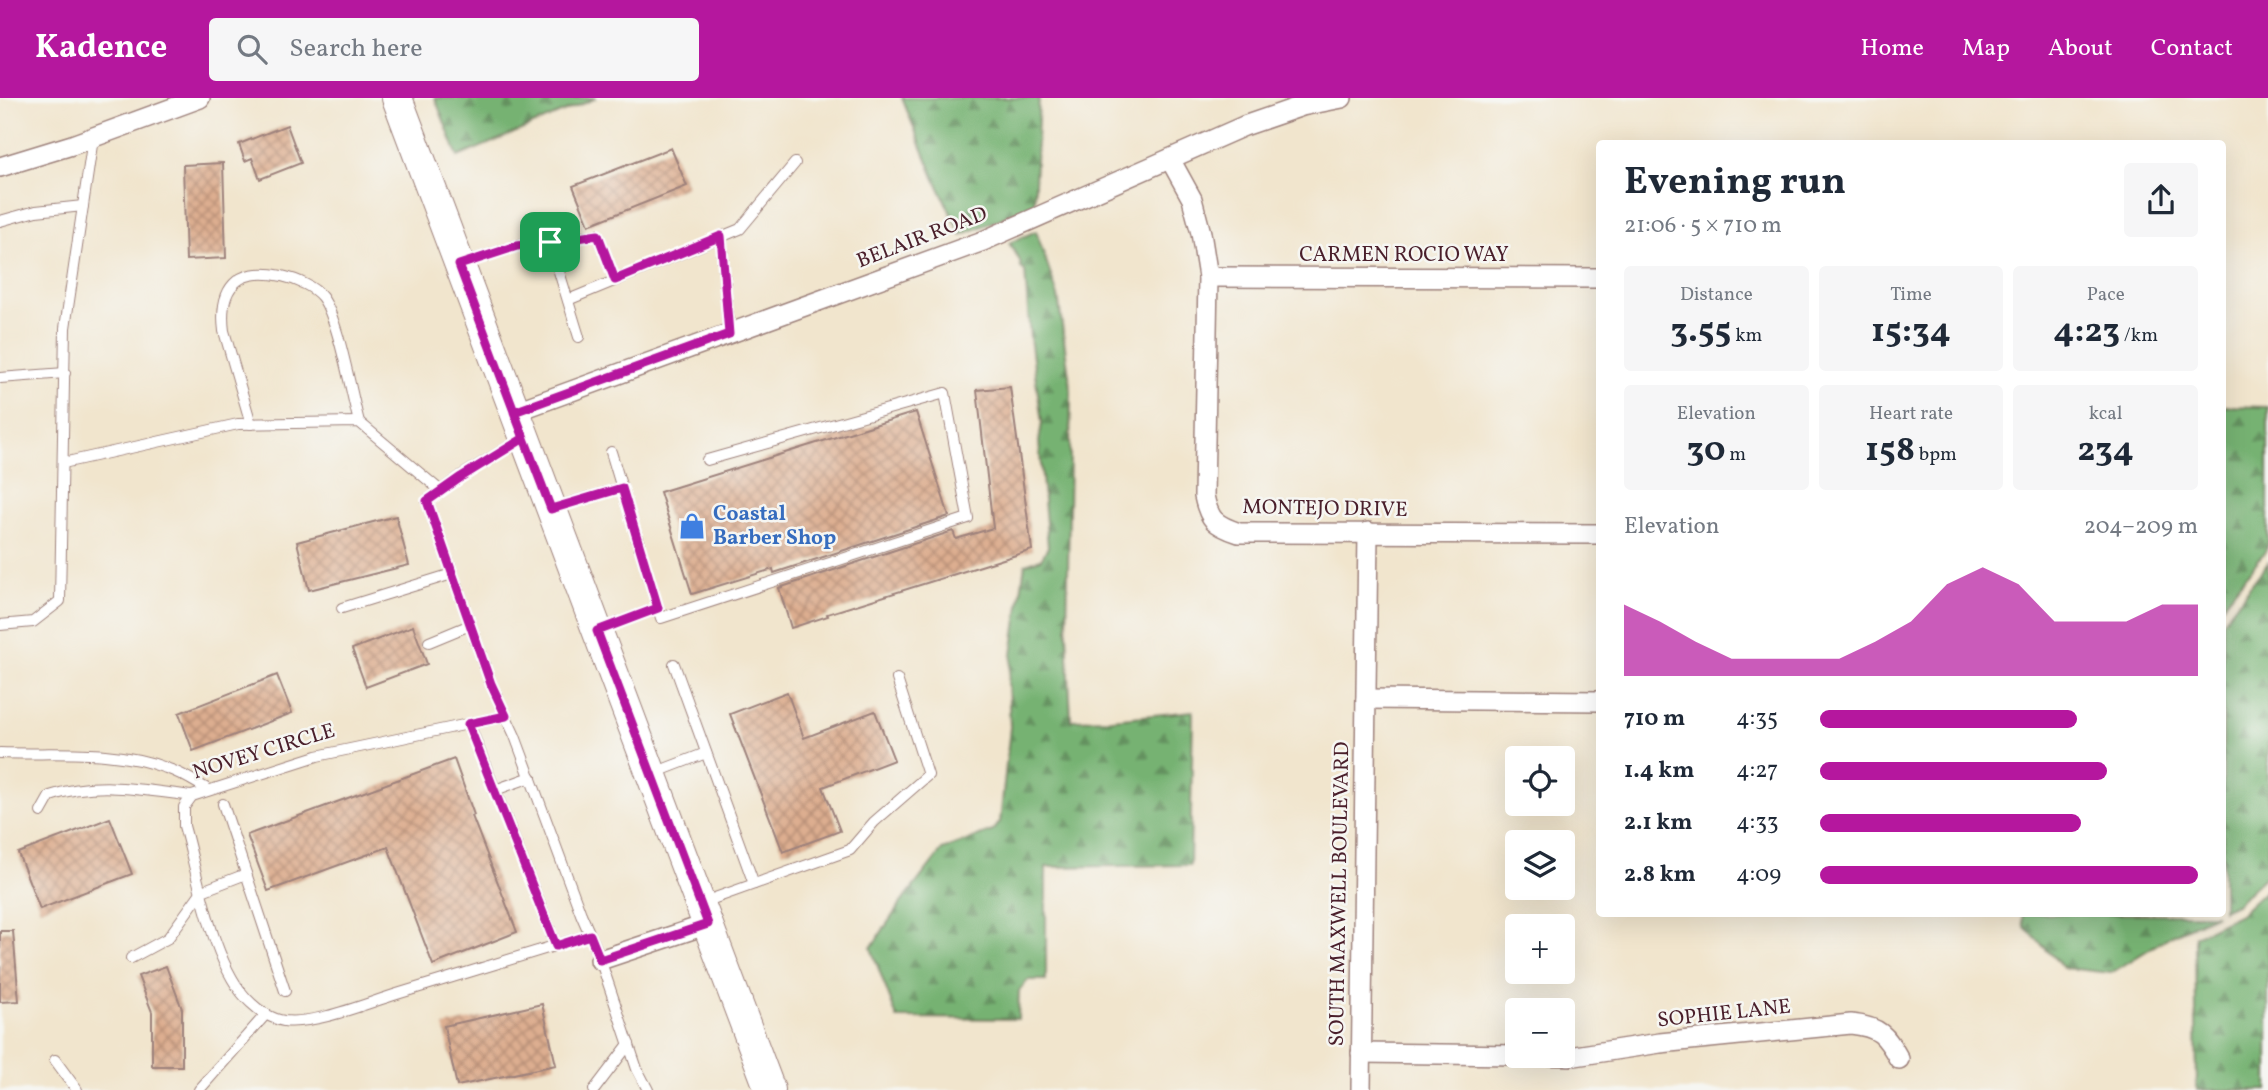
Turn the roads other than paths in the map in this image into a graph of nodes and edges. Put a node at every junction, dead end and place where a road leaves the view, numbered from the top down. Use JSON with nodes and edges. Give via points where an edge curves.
{"nodes":[{"id":1,"x":200,"y":98,"type":"edge"},
{"id":2,"x":397,"y":98,"type":"edge"},
{"id":3,"x":1342,"y":98,"type":"edge"},
{"id":4,"x":93,"y":137,"type":"junction"},
{"id":5,"x":1170,"y":159,"type":"junction"},
{"id":6,"x":795,"y":163,"type":"dead end"},
{"id":7,"x":0,"y":167,"type":"edge"},
{"id":8,"x":83,"y":205,"type":"junction"},
{"id":9,"x":0,"y":221,"type":"edge"},
{"id":10,"x":721,"y":236,"type":"junction"},
{"id":11,"x":550,"y":242,"type":"junction"},
{"id":12,"x":459,"y":265,"type":"junction"},
{"id":13,"x":1208,"y":277,"type":"junction"},
{"id":14,"x":1596,"y":278,"type":"edge"},
{"id":15,"x":615,"y":280,"type":"junction"},
{"id":16,"x":568,"y":300,"type":"junction"},
{"id":17,"x":729,"y":334,"type":"junction"},
{"id":18,"x":579,"y":337,"type":"dead end"},
{"id":19,"x":65,"y":373,"type":"junction"},
{"id":20,"x":0,"y":378,"type":"edge"},
{"id":21,"x":359,"y":422,"type":"junction"},
{"id":22,"x":251,"y":424,"type":"junction"},
{"id":23,"x":519,"y":425,"type":"junction"},
{"id":24,"x":611,"y":452,"type":"dead end"},
{"id":25,"x":706,"y":460,"type":"dead end"},
{"id":26,"x":63,"y":463,"type":"junction"},
{"id":27,"x":622,"y":488,"type":"junction"},
{"id":28,"x":441,"y":491,"type":"junction"},
{"id":29,"x":551,"y":509,"type":"junction"},
{"id":30,"x":1368,"y":532,"type":"junction"},
{"id":31,"x":1596,"y":534,"type":"edge"},
{"id":32,"x":452,"y":574,"type":"junction"},
{"id":33,"x":342,"y":608,"type":"dead end"},
{"id":34,"x":658,"y":608,"type":"junction"},
{"id":35,"x":0,"y":625,"type":"edge"},
{"id":36,"x":470,"y":625,"type":"junction"},
{"id":37,"x":597,"y":631,"type":"junction"},
{"id":38,"x":429,"y":642,"type":"dead end"},
{"id":39,"x":674,"y":664,"type":"dead end"},
{"id":40,"x":897,"y":679,"type":"dead end"},
{"id":41,"x":1366,"y":699,"type":"junction"},
{"id":42,"x":1596,"y":701,"type":"edge"},
{"id":43,"x":506,"y":716,"type":"junction"},
{"id":44,"x":468,"y":724,"type":"junction"},
{"id":45,"x":0,"y":753,"type":"edge"},
{"id":46,"x":706,"y":753,"type":"junction"},
{"id":47,"x":651,"y":774,"type":"junction"},
{"id":48,"x":531,"y":777,"type":"junction"},
{"id":49,"x":209,"y":790,"type":"junction"},
{"id":50,"x":495,"y":790,"type":"junction"},
{"id":51,"x":192,"y":796,"type":"junction"},
{"id":52,"x":223,"y":804,"type":"dead end"},
{"id":53,"x":41,"y":812,"type":"dead end"},
{"id":54,"x":246,"y":874,"type":"junction"},
{"id":55,"x":754,"y":884,"type":"junction"},
{"id":56,"x":202,"y":891,"type":"junction"},
{"id":57,"x":704,"y":914,"type":"junction"},
{"id":58,"x":590,"y":935,"type":"junction"},
{"id":59,"x":556,"y":946,"type":"junction"},
{"id":60,"x":131,"y":958,"type":"dead end"},
{"id":61,"x":600,"y":960,"type":"junction"},
{"id":62,"x":285,"y":991,"type":"dead end"},
{"id":63,"x":266,"y":1014,"type":"junction"},
{"id":64,"x":629,"y":1044,"type":"junction"},
{"id":65,"x":1361,"y":1053,"type":"junction"},
{"id":66,"x":1505,"y":1055,"type":"edge"},
{"id":67,"x":1575,"y":1056,"type":"edge"},
{"id":68,"x":1899,"y":1059,"type":"dead end"},
{"id":69,"x":55,"y":1060,"type":"dead end"},
{"id":70,"x":77,"y":1090,"type":"edge"},
{"id":71,"x":199,"y":1090,"type":"edge"},
{"id":72,"x":594,"y":1090,"type":"edge"},
{"id":73,"x":648,"y":1090,"type":"edge"},
{"id":74,"x":771,"y":1090,"type":"edge"},
{"id":75,"x":1361,"y":1090,"type":"edge"}],
"edges":[{"from":1,"to":4,"type":"street"},
{"from":2,"to":12,"type":"main road"},
{"from":3,"to":5,"type":"street","name":"BELAIR ROAD","via":[[1244,126]]},
{"from":4,"to":7,"type":"street"},
{"from":4,"to":8,"type":"lane"},
{"from":5,"to":13,"type":"street","name":"MONTEJO DRIVE","via":[[1192,199]]},
{"from":5,"to":17,"type":"street","name":"BELAIR ROAD","via":[[983,241]]},
{"from":6,"to":10,"type":"lane","via":[[740,229]]},
{"from":8,"to":9,"type":"lane"},
{"from":8,"to":19,"type":"lane","via":[[65,327]]},
{"from":10,"to":15,"type":"lane"},
{"from":10,"to":17,"type":"lane"},
{"from":11,"to":12,"type":"lane","via":[[517,246]]},
{"from":11,"to":15,"type":"lane","via":[[598,235]]},
{"from":11,"to":16,"type":"lane"},
{"from":12,"to":23,"type":"main road"},
{"from":13,"to":14,"type":"street","name":"CARMEN ROCIO WAY"},
{"from":13,"to":30,"type":"street","name":"MONTEJO DRIVE","via":[[1204,496],[1208,513],[1220,526],[1239,533]]},
{"from":15,"to":16,"type":"lane"},
{"from":16,"to":18,"type":"lane"},
{"from":17,"to":23,"type":"street","name":"BELAIR ROAD"},
{"from":19,"to":20,"type":"lane"},
{"from":19,"to":26,"type":"lane"},
{"from":21,"to":22,"type":"lane"},
{"from":21,"to":22,"type":"lane","via":[[332,317],[322,296],[303,282],[281,275],[255,275],[238,280],[230,289],[222,317]]},
{"from":21,"to":28,"type":"lane"},
{"from":22,"to":26,"type":"lane"},
{"from":23,"to":28,"type":"lane"},
{"from":23,"to":29,"type":"main road"},
{"from":24,"to":27,"type":"lane"},
{"from":25,"to":34,"type":"lane","via":[[946,393],[968,518],[661,618]]},
{"from":26,"to":35,"type":"lane","via":[[60,601],[33,622]]},
{"from":27,"to":29,"type":"lane"},
{"from":27,"to":34,"type":"lane"},
{"from":28,"to":32,"type":"lane","via":[[427,501]]},
{"from":29,"to":37,"type":"main road"},
{"from":30,"to":31,"type":"street","name":"MONTEJO DRIVE"},
{"from":30,"to":41,"type":"street","name":"SOUTH MAXWELL BOULEVARD"},
{"from":32,"to":33,"type":"lane"},
{"from":32,"to":36,"type":"lane"},
{"from":34,"to":37,"type":"lane"},
{"from":36,"to":38,"type":"lane"},
{"from":36,"to":43,"type":"lane"},
{"from":37,"to":47,"type":"main road"},
{"from":39,"to":46,"type":"lane"},
{"from":40,"to":55,"type":"lane","via":[[928,775],[874,822],[850,850]]},
{"from":41,"to":42,"type":"street"},
{"from":41,"to":65,"type":"street","name":"SOUTH MAXWELL BOULEVARD"},
{"from":43,"to":44,"type":"lane","name":"NOVEY CIRCLE"},
{"from":43,"to":48,"type":"lane"},
{"from":44,"to":49,"type":"lane","name":"NOVEY CIRCLE","via":[[317,756]]},
{"from":44,"to":50,"type":"lane"},
{"from":45,"to":49,"type":"lane","via":[[138,759]]},
{"from":46,"to":47,"type":"lane"},
{"from":46,"to":55,"type":"lane"},
{"from":47,"to":57,"type":"main road"},
{"from":48,"to":50,"type":"lane"},
{"from":48,"to":58,"type":"lane"},
{"from":49,"to":51,"type":"lane","name":"NOVEY CIRCLE"},
{"from":50,"to":59,"type":"lane"},
{"from":51,"to":53,"type":"lane","via":[[98,786],[50,796]]},
{"from":51,"to":56,"type":"lane","name":"NOVEY CIRCLE","via":[[184,807],[184,826]]},
{"from":52,"to":54,"type":"lane"},
{"from":54,"to":56,"type":"lane"},
{"from":54,"to":62,"type":"lane"},
{"from":55,"to":57,"type":"lane"},
{"from":56,"to":60,"type":"lane","via":[[168,939]]},
{"from":56,"to":63,"type":"lane","name":"NOVEY CIRCLE","via":[[216,946],[233,979],[250,1003]]},
{"from":57,"to":61,"type":"street"},
{"from":57,"to":74,"type":"main road"},
{"from":58,"to":59,"type":"lane"},
{"from":58,"to":61,"type":"lane"},
{"from":59,"to":63,"type":"lane","via":[[311,1019],[284,1021]]},
{"from":61,"to":64,"type":"lane"},
{"from":63,"to":71,"type":"lane"},
{"from":64,"to":72,"type":"lane"},
{"from":64,"to":73,"type":"lane"},
{"from":65,"to":66,"type":"street"},
{"from":65,"to":75,"type":"street","name":"SOUTH MAXWELL BOULEVARD"},
{"from":67,"to":68,"type":"street","name":"SOPHIE LANE","via":[[1851,1024],[1865,1025],[1887,1037]]},
{"from":69,"to":70,"type":"lane"}]}
